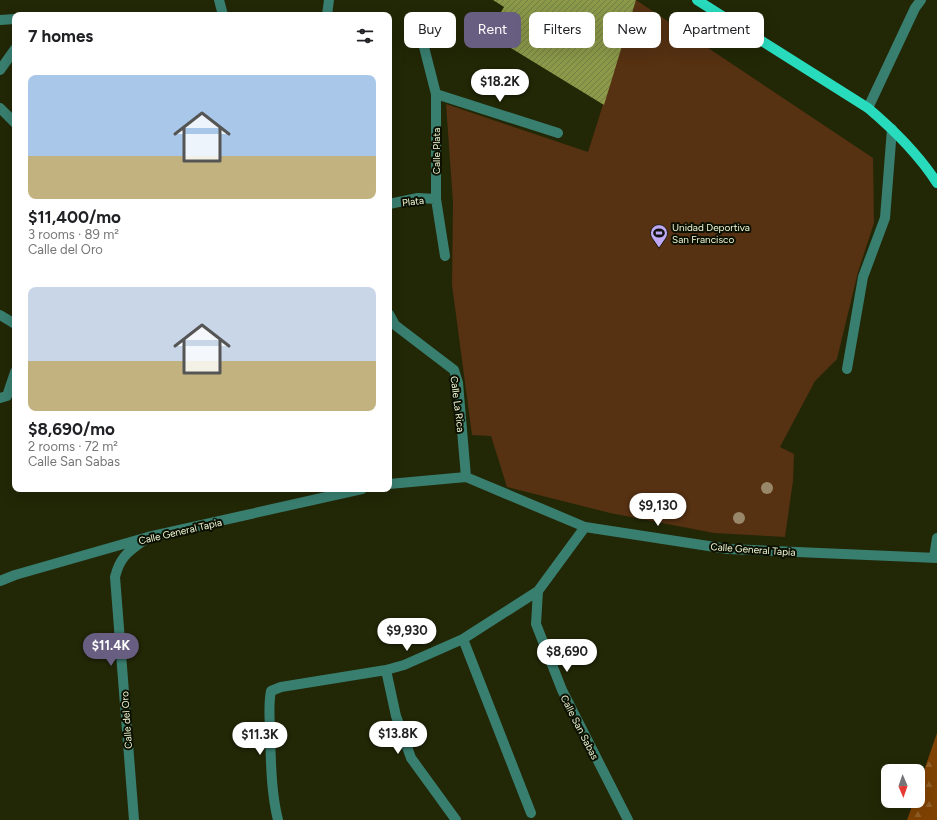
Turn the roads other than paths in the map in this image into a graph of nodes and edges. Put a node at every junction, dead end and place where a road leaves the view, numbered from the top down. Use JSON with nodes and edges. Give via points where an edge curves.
{"nodes":[{"id":1,"x":219,"y":0,"type":"edge"},
{"id":2,"x":329,"y":0,"type":"edge"},
{"id":3,"x":697,"y":0,"type":"edge"},
{"id":4,"x":921,"y":0,"type":"edge"},
{"id":5,"x":222,"y":12,"type":"edge"},
{"id":6,"x":327,"y":12,"type":"edge"},
{"id":7,"x":12,"y":19,"type":"edge"},
{"id":8,"x":0,"y":20,"type":"edge"},
{"id":9,"x":424,"y":48,"type":"edge"},
{"id":10,"x":12,"y":52,"type":"edge"},
{"id":11,"x":0,"y":70,"type":"edge"},
{"id":12,"x":436,"y":94,"type":"junction"},
{"id":13,"x":0,"y":108,"type":"edge"},
{"id":14,"x":868,"y":108,"type":"junction"},
{"id":15,"x":12,"y":121,"type":"edge"},
{"id":16,"x":892,"y":129,"type":"junction"},
{"id":17,"x":558,"y":133,"type":"dead end"},
{"id":18,"x":937,"y":183,"type":"edge"},
{"id":19,"x":436,"y":199,"type":"junction"},
{"id":20,"x":392,"y":203,"type":"edge"},
{"id":21,"x":444,"y":256,"type":"dead end"},
{"id":22,"x":0,"y":315,"type":"edge"},
{"id":23,"x":392,"y":320,"type":"edge"},
{"id":24,"x":12,"y":322,"type":"edge"},
{"id":25,"x":847,"y":368,"type":"dead end"},
{"id":26,"x":12,"y":381,"type":"edge"},
{"id":27,"x":0,"y":398,"type":"edge"},
{"id":28,"x":466,"y":477,"type":"junction"},
{"id":29,"x":392,"y":484,"type":"edge"},
{"id":30,"x":349,"y":492,"type":"edge"},
{"id":31,"x":586,"y":527,"type":"junction"},
{"id":32,"x":148,"y":537,"type":"junction"},
{"id":33,"x":937,"y":538,"type":"edge"},
{"id":34,"x":935,"y":558,"type":"edge"},
{"id":35,"x":0,"y":581,"type":"edge"},
{"id":36,"x":538,"y":591,"type":"junction"},
{"id":37,"x":463,"y":639,"type":"junction"},
{"id":38,"x":386,"y":670,"type":"junction"},
{"id":39,"x":531,"y":813,"type":"dead end"},
{"id":40,"x":134,"y":820,"type":"edge"},
{"id":41,"x":278,"y":820,"type":"edge"},
{"id":42,"x":456,"y":820,"type":"edge"},
{"id":43,"x":628,"y":820,"type":"edge"}],
"edges":[{"from":1,"to":5,"type":"street"},
{"from":2,"to":6,"type":"street"},
{"from":3,"to":14,"type":"main road"},
{"from":4,"to":14,"type":"street"},
{"from":7,"to":8,"type":"street"},
{"from":9,"to":12,"type":"street","name":"Calle Plata"},
{"from":10,"to":11,"type":"street"},
{"from":12,"to":17,"type":"street"},
{"from":12,"to":19,"type":"street","name":"Calle Plata"},
{"from":13,"to":15,"type":"street"},
{"from":14,"to":16,"type":"main road"},
{"from":16,"to":18,"type":"main road"},
{"from":16,"to":25,"type":"street","via":[[884,218],[863,277]]},
{"from":19,"to":20,"type":"street","name":"Plata","via":[[418,198]]},
{"from":19,"to":21,"type":"street","name":"Calle Plata"},
{"from":22,"to":24,"type":"street"},
{"from":23,"to":28,"type":"street","name":"Calle La Rica","via":[[395,325],[454,370],[458,383]]},
{"from":26,"to":27,"type":"street","via":[[7,396]]},
{"from":28,"to":29,"type":"street","name":"Calle General Tapia"},
{"from":28,"to":31,"type":"street","name":"Calle General Tapia"},
{"from":30,"to":32,"type":"street","name":"Calle General Tapia"},
{"from":31,"to":34,"type":"street","name":"Calle General Tapia","via":[[728,549]]},
{"from":31,"to":36,"type":"street"},
{"from":32,"to":35,"type":"street","name":"Calle General Tapia"},
{"from":32,"to":40,"type":"street","name":"Calle del Oro","via":[[125,554],[118,565],[115,577]]},
{"from":33,"to":34,"type":"street"},
{"from":36,"to":37,"type":"street"},
{"from":36,"to":43,"type":"street","name":"Calle San Sabas","via":[[536,624],[562,690]]},
{"from":37,"to":38,"type":"street","via":[[404,665]]},
{"from":37,"to":39,"type":"street"},
{"from":38,"to":41,"type":"street","via":[[280,686],[271,691],[269,701],[274,806]]},
{"from":38,"to":42,"type":"street","via":[[396,716],[411,758]]}]}
